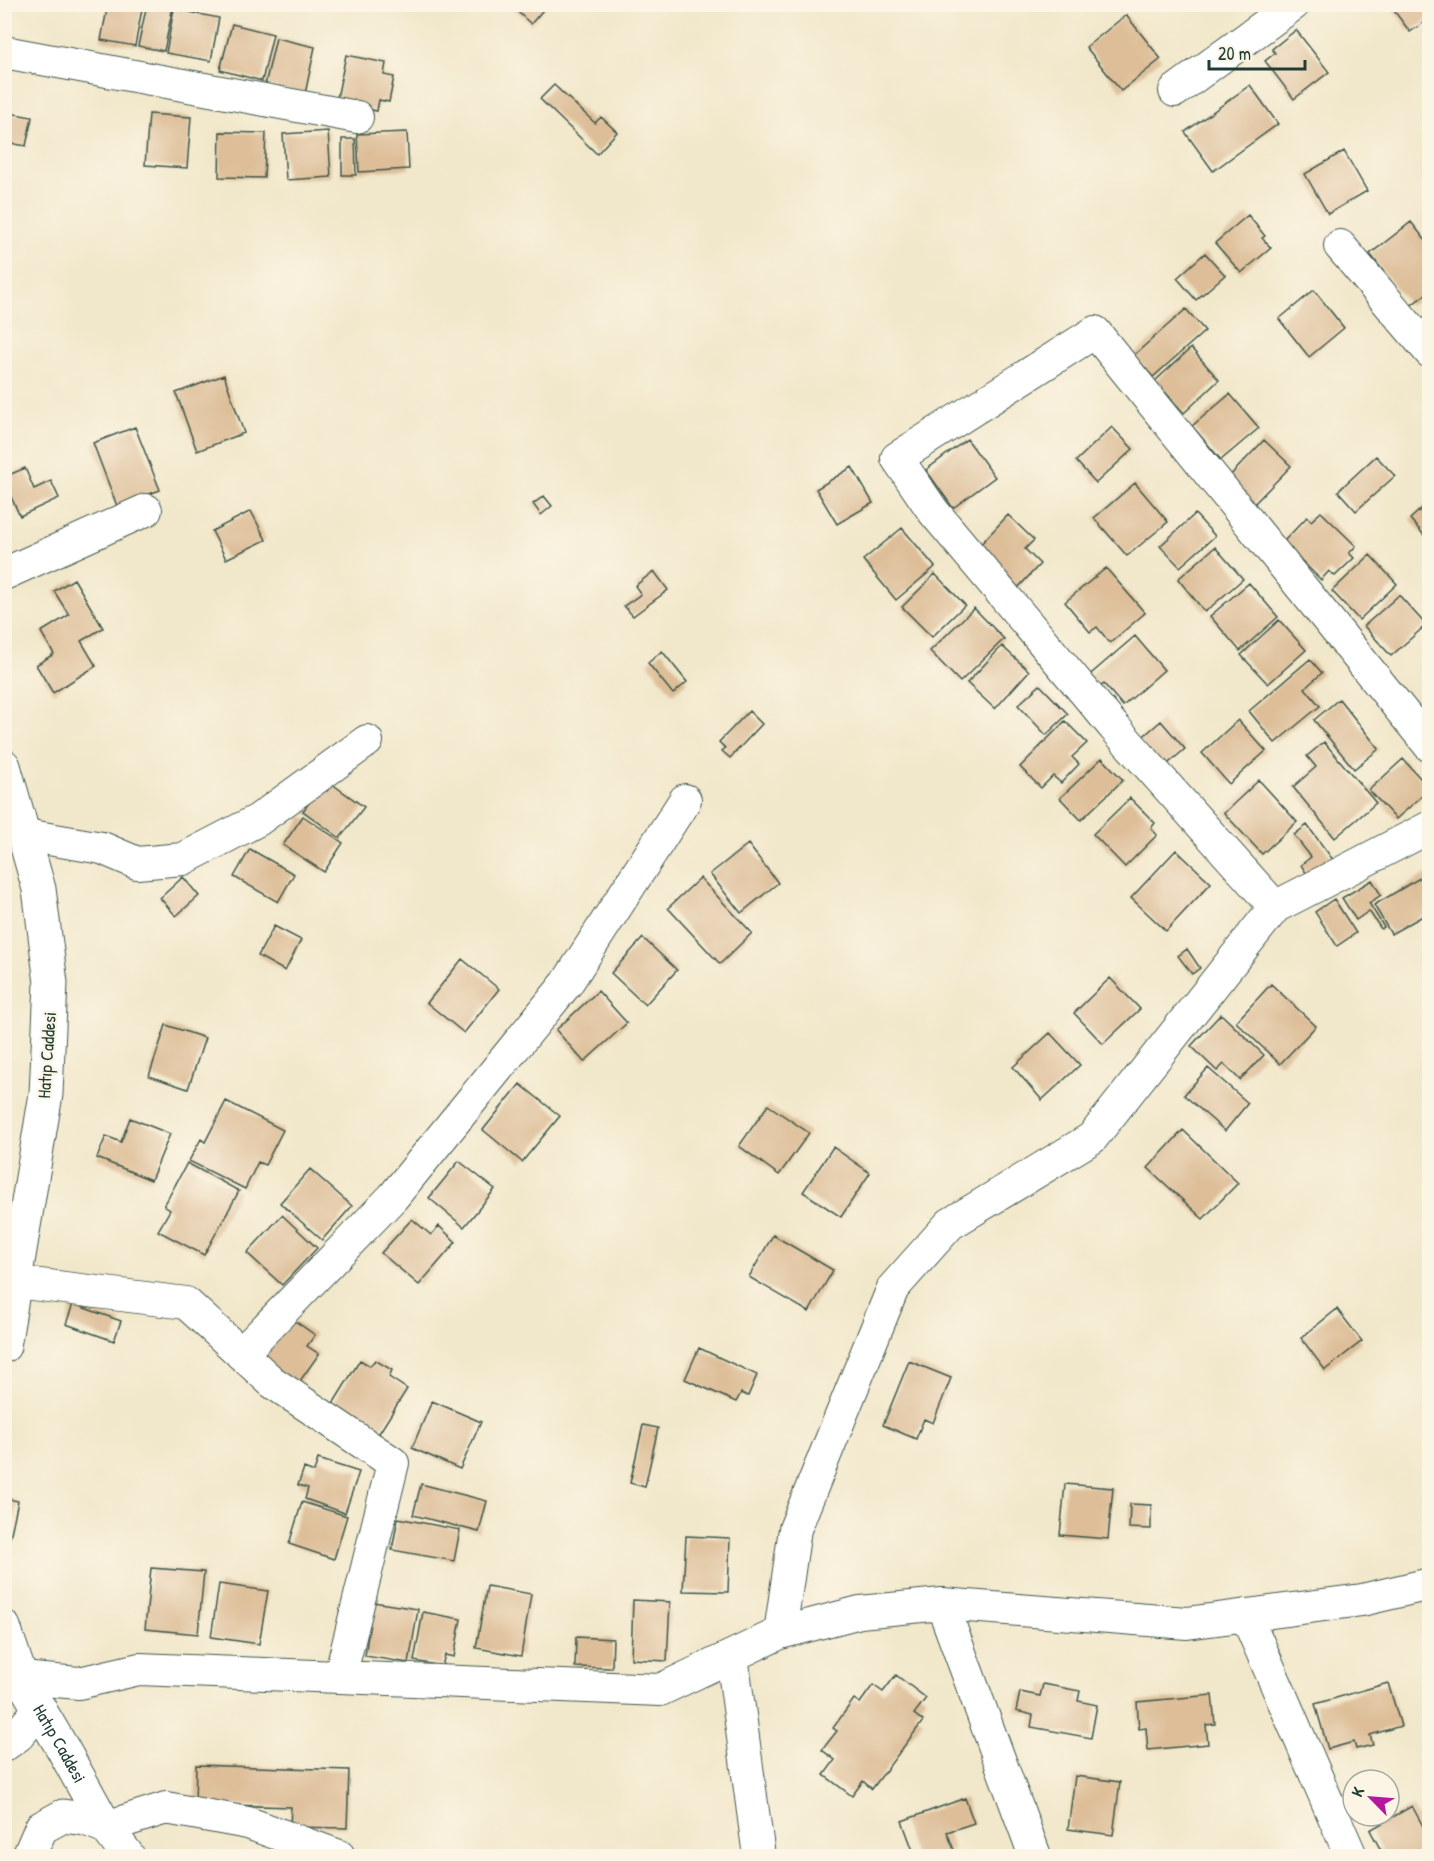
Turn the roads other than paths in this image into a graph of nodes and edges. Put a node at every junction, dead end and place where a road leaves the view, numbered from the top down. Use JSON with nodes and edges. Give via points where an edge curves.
{"nodes":[{"id":1,"x":1294,"y":4,"type":"edge"},
{"id":2,"x":4,"y":52,"type":"edge"},
{"id":3,"x":1175,"y":91,"type":"dead end"},
{"id":4,"x":357,"y":117,"type":"dead end"},
{"id":5,"x":1340,"y":246,"type":"dead end"},
{"id":6,"x":1430,"y":352,"type":"edge"},
{"id":7,"x":146,"y":510,"type":"dead end"},
{"id":8,"x":4,"y":574,"type":"edge"},
{"id":9,"x":367,"y":741,"type":"dead end"},
{"id":10,"x":1430,"y":746,"type":"edge"},
{"id":11,"x":4,"y":766,"type":"edge"},
{"id":12,"x":685,"y":800,"type":"dead end"},
{"id":13,"x":1430,"y":827,"type":"edge"},
{"id":14,"x":25,"y":835,"type":"junction"},
{"id":15,"x":1275,"y":907,"type":"junction"},
{"id":16,"x":16,"y":1282,"type":"junction"},
{"id":17,"x":4,"y":1346,"type":"edge"},
{"id":18,"x":241,"y":1354,"type":"junction"},
{"id":19,"x":1430,"y":1584,"type":"edge"},
{"id":20,"x":942,"y":1604,"type":"junction"},
{"id":21,"x":1246,"y":1615,"type":"junction"},
{"id":22,"x":780,"y":1633,"type":"junction"},
{"id":23,"x":11,"y":1652,"type":"edge"},
{"id":24,"x":732,"y":1656,"type":"junction"},
{"id":25,"x":340,"y":1677,"type":"junction"},
{"id":26,"x":40,"y":1709,"type":"junction"},
{"id":27,"x":4,"y":1745,"type":"edge"},
{"id":28,"x":106,"y":1827,"type":"junction"},
{"id":29,"x":29,"y":1857,"type":"edge"},
{"id":30,"x":128,"y":1857,"type":"edge"},
{"id":31,"x":339,"y":1857,"type":"edge"},
{"id":32,"x":759,"y":1857,"type":"edge"},
{"id":33,"x":1035,"y":1857,"type":"edge"},
{"id":34,"x":1351,"y":1857,"type":"edge"}],
"edges":[{"from":1,"to":3,"type":"street"},
{"from":2,"to":4,"type":"street"},
{"from":5,"to":6,"type":"street"},
{"from":7,"to":8,"type":"street"},
{"from":9,"to":14,"type":"street","via":[[258,820],[183,859],[137,863],[102,848]]},
{"from":10,"to":15,"type":"street","via":[[1095,332],[897,458],[933,512],[1106,718]]},
{"from":11,"to":14,"type":"main road","name":"Hatıp Caddesi"},
{"from":12,"to":18,"type":"street","via":[[567,983],[393,1197]]},
{"from":13,"to":15,"type":"street"},
{"from":14,"to":16,"type":"main road","name":"Hatıp Caddesi","via":[[39,889],[51,983],[46,1094]]},
{"from":15,"to":22,"type":"street","via":[[1092,1138],[950,1224],[893,1288],[795,1529]]},
{"from":16,"to":17,"type":"main road","name":"Hatıp Caddesi"},
{"from":16,"to":18,"type":"street","via":[[186,1302]]},
{"from":18,"to":25,"type":"street","via":[[272,1382],[393,1463]]},
{"from":19,"to":21,"type":"street","via":[[1362,1600]]},
{"from":20,"to":21,"type":"street","via":[[1187,1623]]},
{"from":20,"to":22,"type":"street","via":[[860,1612]]},
{"from":20,"to":33,"type":"street"},
{"from":21,"to":34,"type":"street"},
{"from":22,"to":24,"type":"street"},
{"from":23,"to":25,"type":"street","via":[[79,1683],[139,1669]]},
{"from":23,"to":26,"type":"main road","name":"Hatıp Caddesi"},
{"from":24,"to":25,"type":"street","via":[[660,1690]]},
{"from":24,"to":32,"type":"street"},
{"from":26,"to":27,"type":"main road"},
{"from":26,"to":28,"type":"main road","name":"Hatıp Caddesi"},
{"from":28,"to":29,"type":"main road","via":[[63,1816],[40,1828]]},
{"from":28,"to":30,"type":"main road","name":"Hatıp Caddesi"},
{"from":28,"to":31,"type":"street","via":[[166,1808],[248,1822]]}]}
